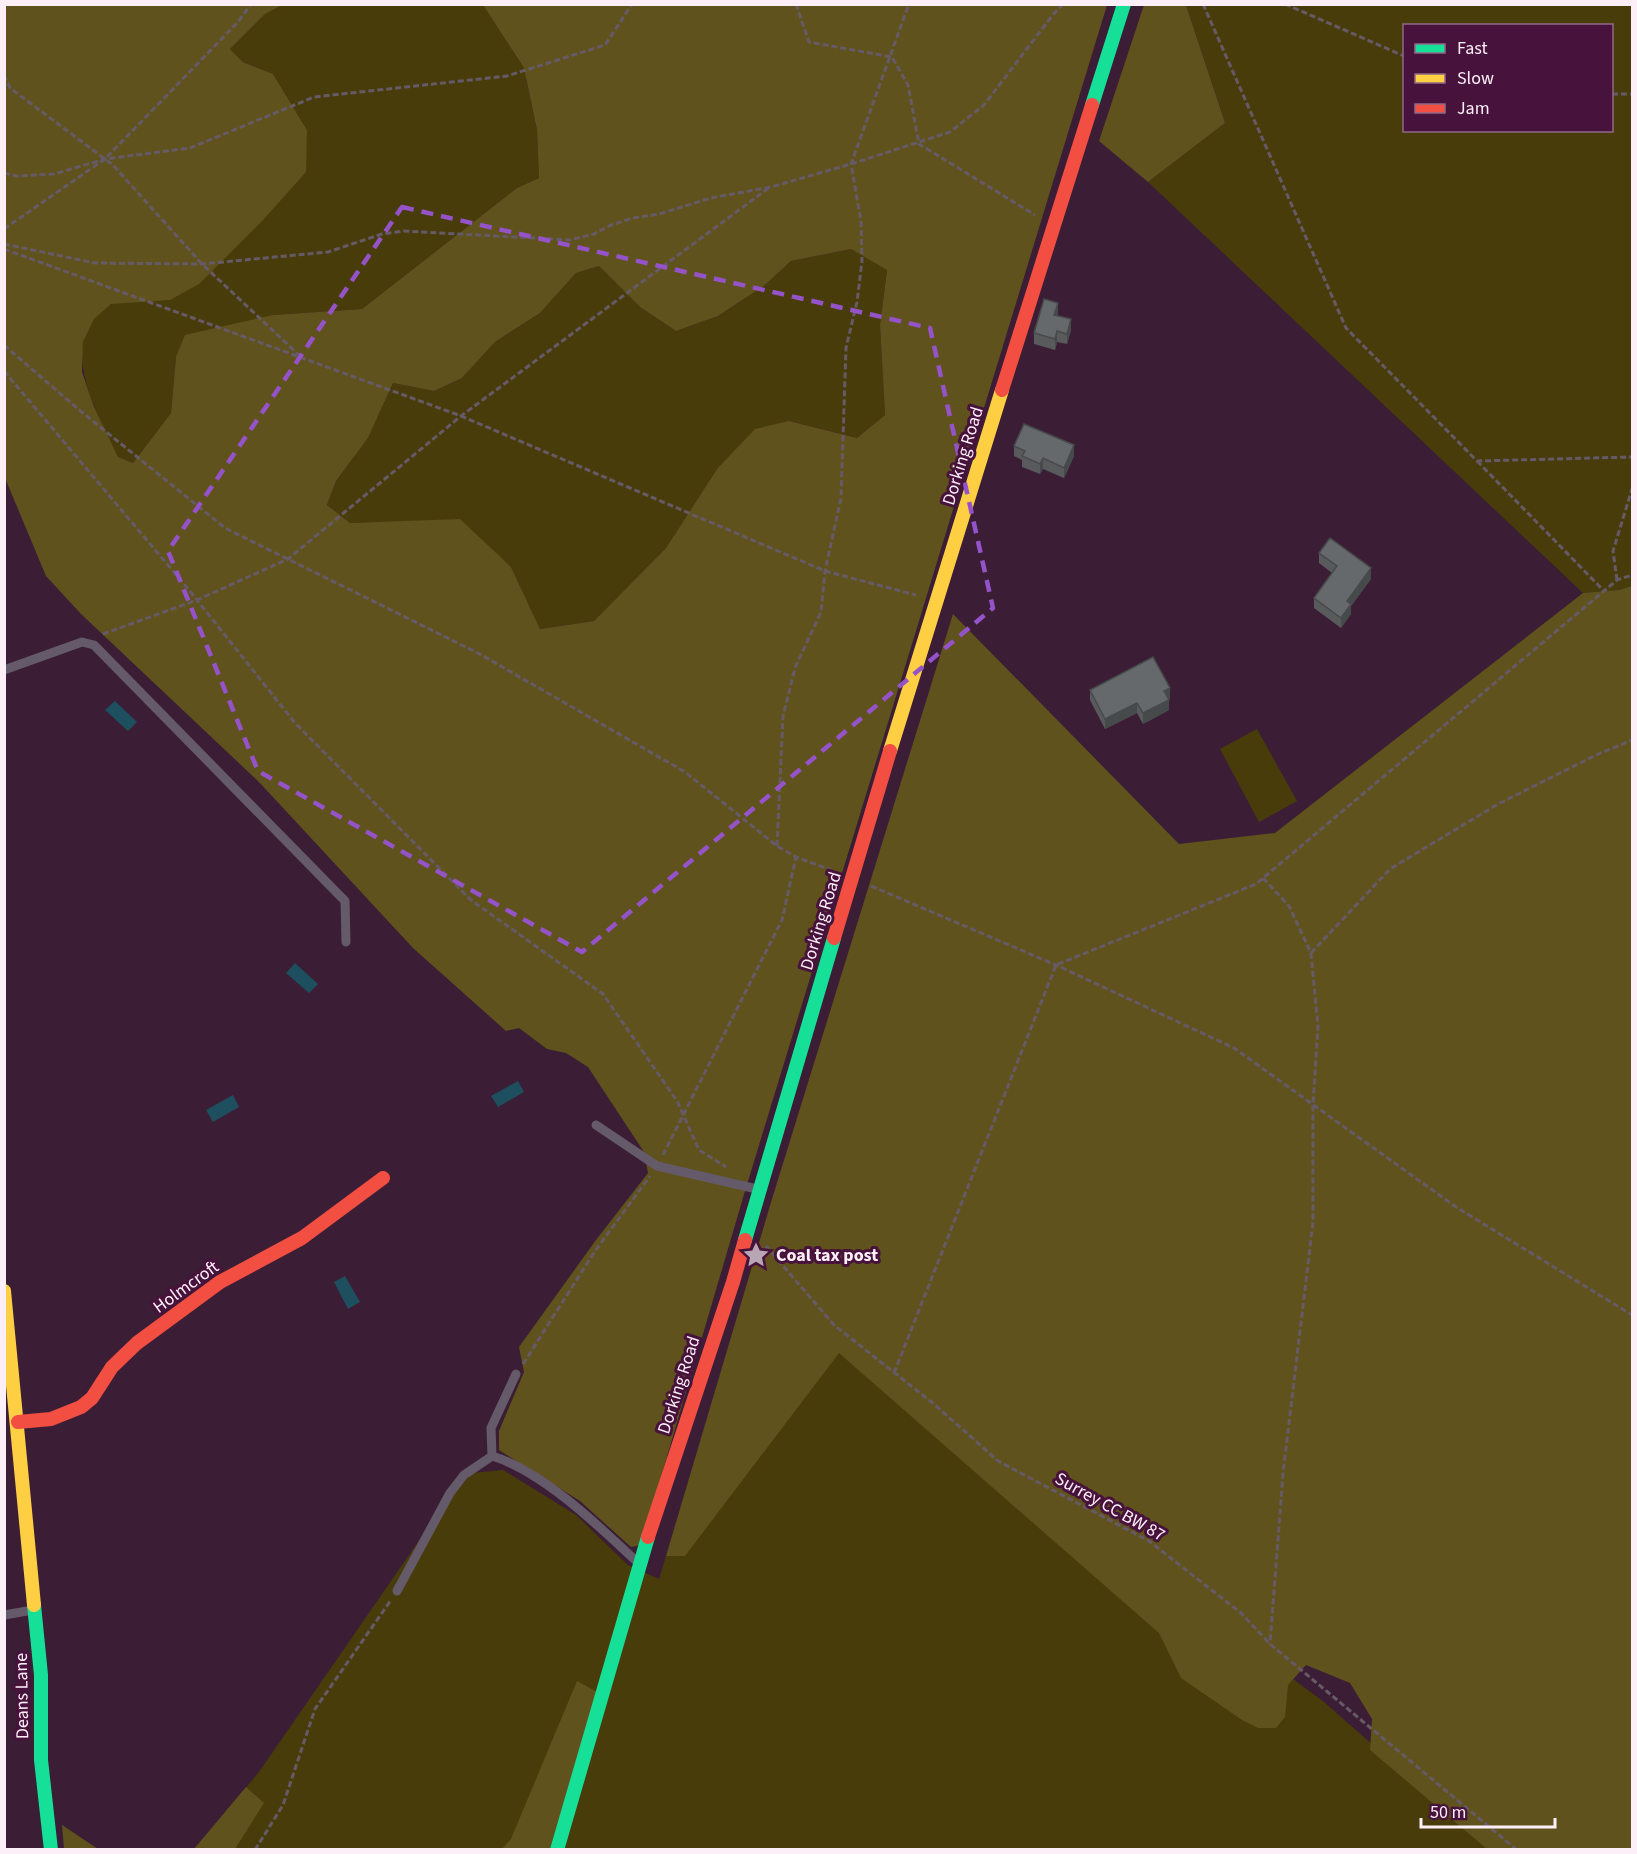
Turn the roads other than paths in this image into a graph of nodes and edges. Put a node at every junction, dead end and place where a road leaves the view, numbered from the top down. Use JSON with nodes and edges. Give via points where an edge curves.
{"nodes":[{"id":1,"x":1124,"y":4,"type":"edge"},
{"id":2,"x":4,"y":670,"type":"edge"},
{"id":3,"x":346,"y":942,"type":"dead end"},
{"id":4,"x":596,"y":1125,"type":"dead end"},
{"id":5,"x":383,"y":1178,"type":"dead end"},
{"id":6,"x":759,"y":1189,"type":"junction"},
{"id":7,"x":4,"y":1291,"type":"edge"},
{"id":8,"x":516,"y":1374,"type":"road end"},
{"id":9,"x":18,"y":1422,"type":"junction"},
{"id":10,"x":492,"y":1456,"type":"junction"},
{"id":11,"x":639,"y":1564,"type":"junction"},
{"id":12,"x":397,"y":1591,"type":"road end"},
{"id":13,"x":35,"y":1610,"type":"junction"},
{"id":14,"x":4,"y":1615,"type":"edge"},
{"id":15,"x":51,"y":1850,"type":"edge"},
{"id":16,"x":557,"y":1850,"type":"edge"}],
"edges":[{"from":1,"to":6,"type":"main road","name":"Dorking Road","via":[[936,601]]},
{"from":2,"to":3,"type":"lane","via":[[86,641],[94,645],[345,901]]},
{"from":4,"to":6,"type":"lane","via":[[657,1166]]},
{"from":5,"to":9,"type":"main road","name":"Holmcroft","via":[[302,1238],[220,1282],[137,1343],[112,1367],[92,1398],[81,1407],[51,1419]]},
{"from":6,"to":11,"type":"main road","name":"Dorking Road","via":[[733,1282]]},
{"from":7,"to":9,"type":"main road","name":"Deans Lane"},
{"from":8,"to":10,"type":"lane","via":[[492,1428]]},
{"from":9,"to":13,"type":"main road","name":"Deans Lane"},
{"from":10,"to":11,"type":"lane","via":[[565,1498]]},
{"from":10,"to":12,"type":"lane","via":[[464,1475],[450,1493]]},
{"from":11,"to":16,"type":"main road","name":"Dorking Road"},
{"from":13,"to":14,"type":"lane"},
{"from":13,"to":15,"type":"main road","name":"Deans Lane","via":[[41,1675],[41,1760]]}]}
